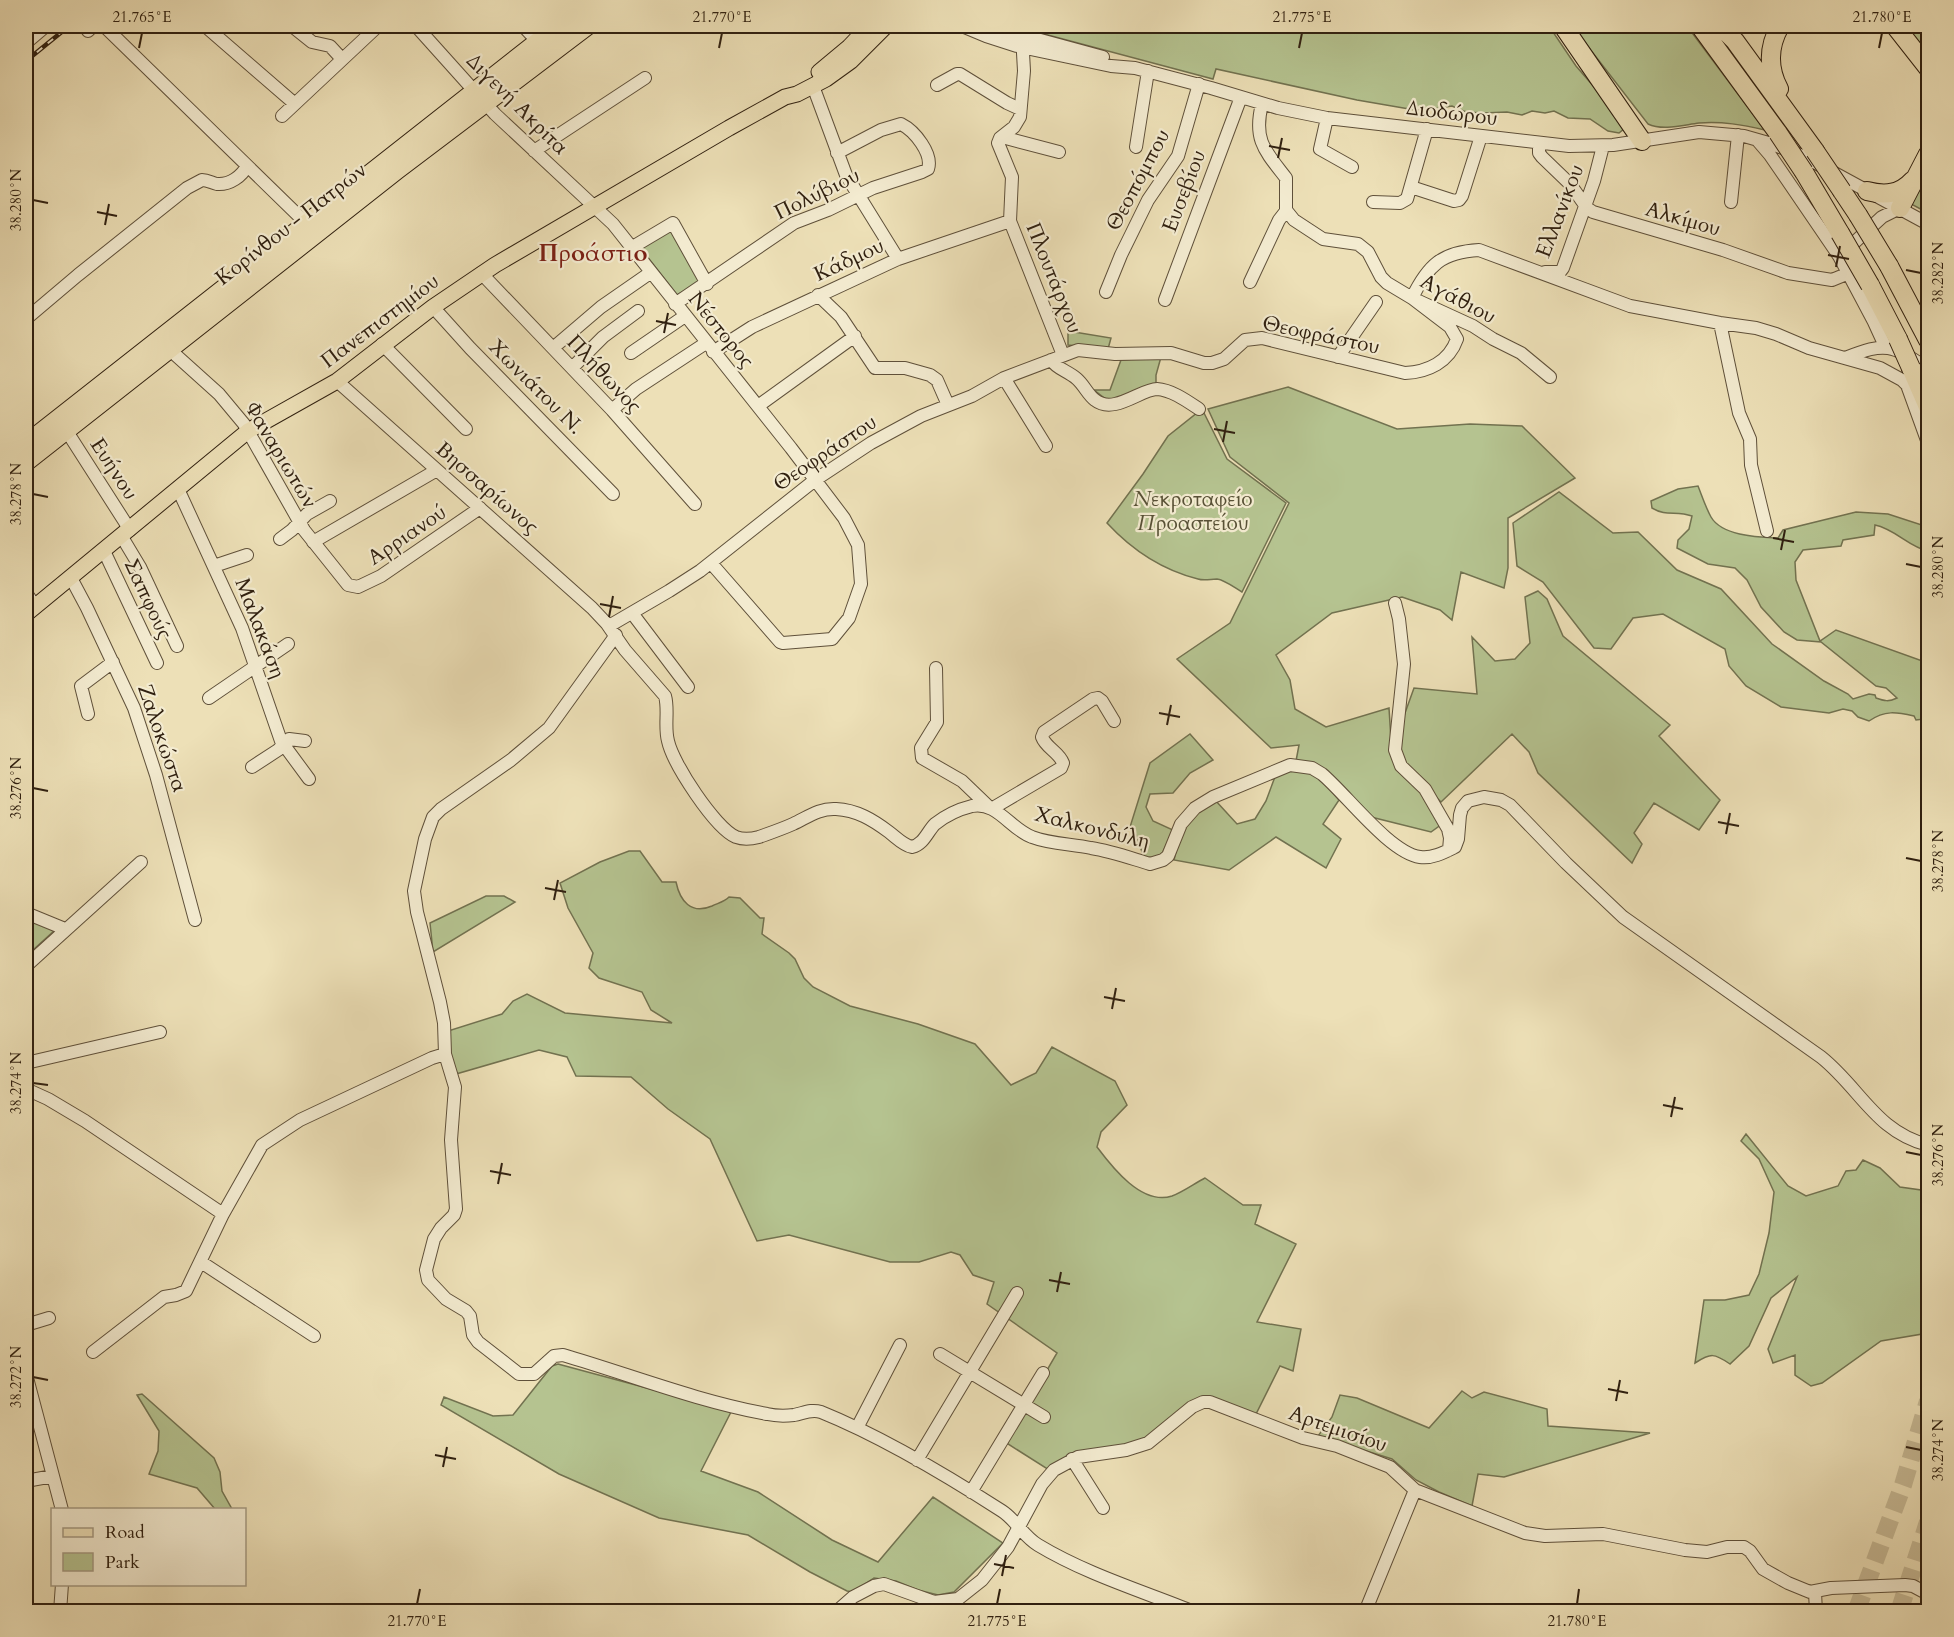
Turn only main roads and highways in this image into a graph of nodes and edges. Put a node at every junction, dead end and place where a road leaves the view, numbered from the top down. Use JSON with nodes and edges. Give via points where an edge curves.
{"nodes":[{"id":1,"x":558,"y":26,"type":"edge"},
{"id":2,"x":587,"y":26,"type":"edge"},
{"id":3,"x":869,"y":26,"type":"edge"},
{"id":4,"x":886,"y":26,"type":"edge"},
{"id":5,"x":1563,"y":26,"type":"edge"},
{"id":6,"x":1693,"y":26,"type":"edge"},
{"id":7,"x":1700,"y":26,"type":"edge"},
{"id":8,"x":1720,"y":26,"type":"edge"},
{"id":9,"x":1780,"y":26,"type":"edge"},
{"id":10,"x":1895,"y":26,"type":"edge"},
{"id":11,"x":1716,"y":49,"type":"junction"},
{"id":12,"x":1929,"y":68,"type":"edge"},
{"id":13,"x":785,"y":97,"type":"junction"},
{"id":14,"x":480,"y":98,"type":"junction"},
{"id":15,"x":1801,"y":130,"type":"junction"},
{"id":16,"x":1642,"y":141,"type":"road end"},
{"id":17,"x":1929,"y":154,"type":"edge"},
{"id":18,"x":1918,"y":174,"type":"junction"},
{"id":19,"x":1867,"y":191,"type":"road end"},
{"id":20,"x":1900,"y":208,"type":"road end"},
{"id":21,"x":1929,"y":340,"type":"edge"},
{"id":22,"x":1920,"y":368,"type":"edge"},
{"id":23,"x":1929,"y":407,"type":"edge"},
{"id":24,"x":26,"y":444,"type":"edge"},
{"id":25,"x":26,"y":462,"type":"edge"},
{"id":26,"x":31,"y":611,"type":"edge"}],
"edges":[{"from":1,"to":14,"type":"highway","name":"Κορίνθου - Πατρών","via":[[537,41]]},
{"from":2,"to":14,"type":"highway","name":"Κορίνθου - Πατρών"},
{"from":3,"to":13,"type":"main road","name":"Πανεπιστημίου","via":[[841,55]]},
{"from":4,"to":13,"type":"main road","name":"Πανεπιστημίου","via":[[851,61],[813,86]]},
{"from":5,"to":16,"type":"highway"},
{"from":6,"to":11,"type":"highway"},
{"from":7,"to":11,"type":"highway"},
{"from":8,"to":15,"type":"highway"},
{"from":9,"to":15,"type":"highway","via":[[1773,42],[1771,68]]},
{"from":10,"to":12,"type":"highway"},
{"from":11,"to":22,"type":"highway","bridge":true,"via":[[1804,172],[1870,285],[1892,343]]},
{"from":13,"to":26,"type":"main road","name":"Πανεπιστημίου","via":[[482,273],[337,381],[248,432]]},
{"from":14,"to":24,"type":"highway","name":"Κορίνθου - Πατρών","via":[[306,223]]},
{"from":14,"to":25,"type":"highway","name":"Κορίνθου - Πατρών","via":[[396,170]]},
{"from":15,"to":21,"type":"highway","bridge":true,"via":[[1858,215]]},
{"from":17,"to":18,"type":"highway"},
{"from":18,"to":19,"type":"highway","via":[[1905,188],[1893,193]]},
{"from":18,"to":20,"type":"highway"},
{"from":22,"to":23,"type":"highway"}]}
